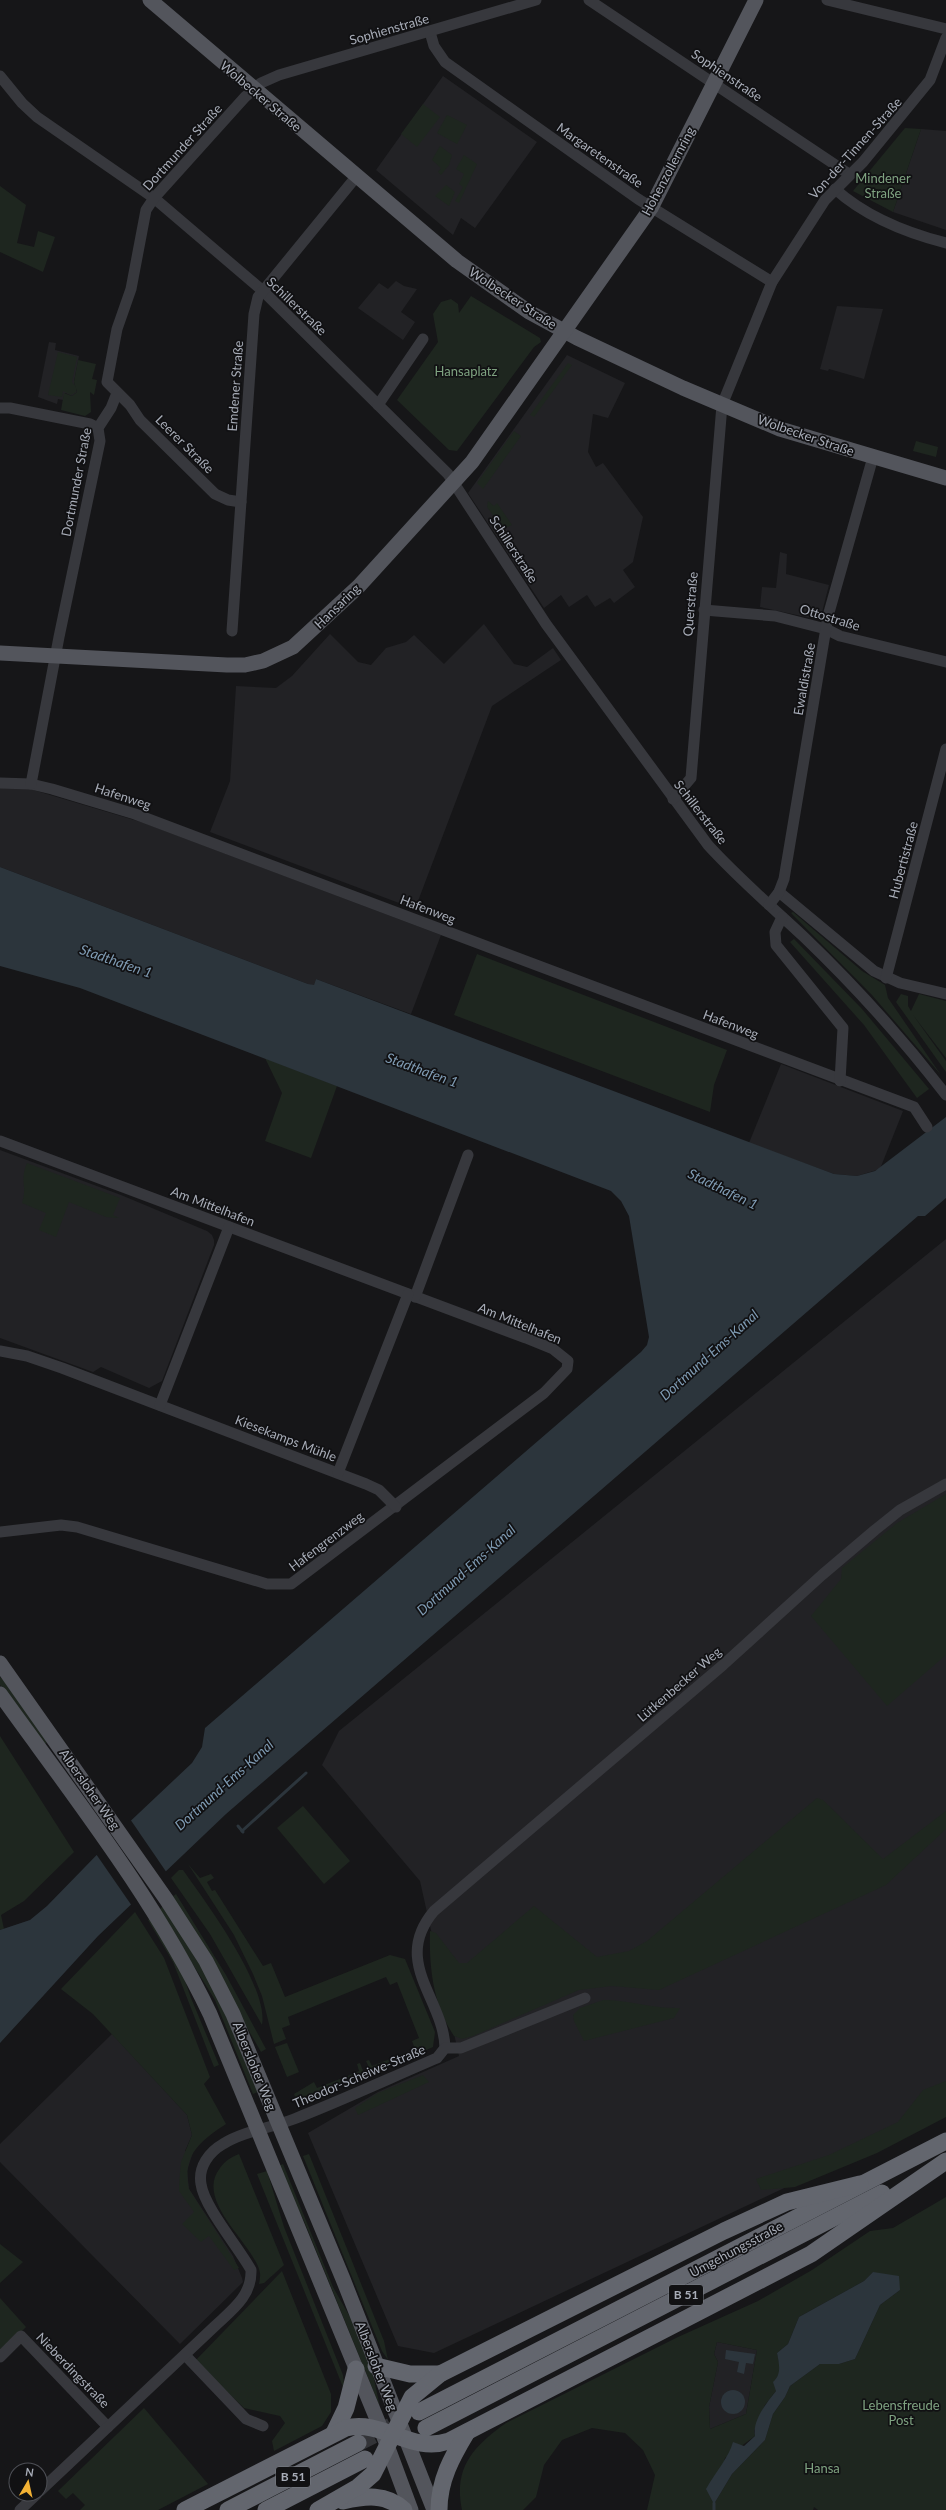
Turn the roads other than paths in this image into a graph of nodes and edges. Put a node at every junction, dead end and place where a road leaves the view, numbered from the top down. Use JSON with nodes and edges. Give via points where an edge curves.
{"nodes":[{"id":1,"x":150,"y":0,"type":"edge"},
{"id":2,"x":536,"y":0,"type":"edge"},
{"id":3,"x":589,"y":0,"type":"edge"},
{"id":4,"x":756,"y":0,"type":"edge"},
{"id":5,"x":827,"y":0,"type":"edge"},
{"id":6,"x":946,"y":29,"type":"edge"},
{"id":7,"x":430,"y":32,"type":"junction"},
{"id":8,"x":946,"y":38,"type":"edge"},
{"id":9,"x":0,"y":76,"type":"edge"},
{"id":10,"x":714,"y":82,"type":"junction"},
{"id":11,"x":253,"y":90,"type":"junction"},
{"id":12,"x":849,"y":174,"type":"junction"},
{"id":13,"x":356,"y":177,"type":"junction"},
{"id":14,"x":834,"y":189,"type":"junction"},
{"id":15,"x":154,"y":198,"type":"junction"},
{"id":16,"x":651,"y":208,"type":"junction"},
{"id":17,"x":946,"y":243,"type":"edge"},
{"id":18,"x":772,"y":282,"type":"junction"},
{"id":19,"x":263,"y":291,"type":"junction"},
{"id":20,"x":564,"y":331,"type":"junction"},
{"id":21,"x":423,"y":339,"type":"dead end"},
{"id":22,"x":117,"y":393,"type":"junction"},
{"id":23,"x":378,"y":404,"type":"junction"},
{"id":24,"x":722,"y":405,"type":"junction"},
{"id":25,"x":0,"y":408,"type":"edge"},
{"id":26,"x":98,"y":428,"type":"junction"},
{"id":27,"x":873,"y":457,"type":"junction"},
{"id":28,"x":946,"y":478,"type":"edge"},
{"id":29,"x":453,"y":482,"type":"junction"},
{"id":30,"x":241,"y":502,"type":"junction"},
{"id":31,"x":704,"y":610,"type":"junction"},
{"id":32,"x":826,"y":629,"type":"junction"},
{"id":33,"x":232,"y":631,"type":"dead end"},
{"id":34,"x":0,"y":653,"type":"edge"},
{"id":35,"x":57,"y":656,"type":"junction"},
{"id":36,"x":946,"y":662,"type":"edge"},
{"id":37,"x":946,"y":749,"type":"edge"},
{"id":38,"x":0,"y":782,"type":"edge"},
{"id":39,"x":31,"y":784,"type":"junction"},
{"id":40,"x":942,"y":785,"type":"edge"},
{"id":41,"x":673,"y":799,"type":"junction"},
{"id":42,"x":779,"y":892,"type":"junction"},
{"id":43,"x":770,"y":905,"type":"junction"},
{"id":44,"x":782,"y":917,"type":"junction"},
{"id":45,"x":886,"y":978,"type":"junction"},
{"id":46,"x":946,"y":994,"type":"edge"},
{"id":47,"x":840,"y":1081,"type":"junction"},
{"id":48,"x":946,"y":1095,"type":"edge"},
{"id":49,"x":927,"y":1127,"type":"dead end"},
{"id":50,"x":0,"y":1141,"type":"edge"},
{"id":51,"x":468,"y":1155,"type":"dead end"},
{"id":52,"x":229,"y":1227,"type":"junction"},
{"id":53,"x":412,"y":1295,"type":"junction"},
{"id":54,"x":0,"y":1351,"type":"edge"},
{"id":55,"x":568,"y":1361,"type":"joint"},
{"id":56,"x":160,"y":1405,"type":"junction"},
{"id":57,"x":338,"y":1473,"type":"junction"},
{"id":58,"x":946,"y":1484,"type":"edge"},
{"id":59,"x":396,"y":1507,"type":"junction"},
{"id":60,"x":0,"y":1532,"type":"edge"},
{"id":61,"x":0,"y":1663,"type":"edge"},
{"id":62,"x":0,"y":1694,"type":"edge"},
{"id":63,"x":434,"y":1911,"type":"joint"},
{"id":64,"x":585,"y":1998,"type":"dead end"},
{"id":65,"x":445,"y":2048,"type":"junction"},
{"id":66,"x":279,"y":2125,"type":"junction"},
{"id":67,"x":256,"y":2130,"type":"junction"},
{"id":68,"x":946,"y":2141,"type":"edge"},
{"id":69,"x":946,"y":2161,"type":"edge"},
{"id":70,"x":860,"y":2184,"type":"junction"},
{"id":71,"x":185,"y":2355,"type":"junction"},
{"id":72,"x":0,"y":2357,"type":"edge"},
{"id":73,"x":376,"y":2366,"type":"junction"},
{"id":74,"x":356,"y":2369,"type":"junction"},
{"id":75,"x":440,"y":2374,"type":"junction"},
{"id":76,"x":420,"y":2412,"type":"dead end"},
{"id":77,"x":263,"y":2426,"type":"dead end"},
{"id":78,"x":108,"y":2427,"type":"junction"},
{"id":79,"x":426,"y":2428,"type":"dead end"},
{"id":80,"x":334,"y":2432,"type":"junction"},
{"id":81,"x":467,"y":2432,"type":"junction"},
{"id":82,"x":394,"y":2435,"type":"junction"},
{"id":83,"x":358,"y":2443,"type":"tunnel mouth"},
{"id":84,"x":365,"y":2459,"type":"tunnel mouth"},
{"id":85,"x":48,"y":2483,"type":"edge"},
{"id":86,"x":28,"y":2502,"type":"edge"},
{"id":87,"x":325,"y":2507,"type":"edge"},
{"id":88,"x":20,"y":2510,"type":"edge"},
{"id":89,"x":185,"y":2510,"type":"edge"},
{"id":90,"x":228,"y":2510,"type":"edge"},
{"id":91,"x":266,"y":2510,"type":"edge"},
{"id":92,"x":404,"y":2510,"type":"edge"},
{"id":93,"x":410,"y":2510,"type":"edge"},
{"id":94,"x":434,"y":2510,"type":"edge"},
{"id":95,"x":439,"y":2510,"type":"edge"}],
"edges":[{"from":1,"to":11,"type":"main road","name":"Wolbecker Straße"},
{"from":2,"to":7,"type":"street","name":"Sophienstraße"},
{"from":3,"to":10,"type":"street","name":"Sophienstraße"},
{"from":4,"to":10,"type":"main road","name":"Hohenzollernring"},
{"from":5,"to":6,"type":"street"},
{"from":7,"to":11,"type":"street","name":"Sophienstraße","via":[[279,75]]},
{"from":7,"to":16,"type":"street","name":"Margaretenstraße","via":[[434,46],[445,62]]},
{"from":8,"to":12,"type":"street","name":"Von-der-Tinnen-Straße","via":[[930,80],[871,153]]},
{"from":9,"to":15,"type":"street","name":"Schillerstraße","via":[[37,117]]},
{"from":10,"to":12,"type":"street","name":"Sophienstraße"},
{"from":10,"to":16,"type":"main road","name":"Hohenzollernring"},
{"from":11,"to":13,"type":"main road","name":"Wolbecker Straße"},
{"from":11,"to":15,"type":"street","name":"Dortmunder Straße"},
{"from":12,"to":14,"type":"street","name":"Von-der-Tinnen-Straße"},
{"from":13,"to":19,"type":"street","name":"Emdener Straße"},
{"from":13,"to":20,"type":"main road","name":"Wolbecker Straße","via":[[482,280],[529,312]]},
{"from":14,"to":17,"type":"street","via":[[885,221]]},
{"from":14,"to":18,"type":"street","name":"Von-der-Tinnen-Straße"},
{"from":15,"to":19,"type":"street","name":"Schillerstraße"},
{"from":15,"to":22,"type":"street","name":"Dortmunder Straße","via":[[146,210],[131,289],[117,329],[108,367],[107,382]]},
{"from":16,"to":18,"type":"street","name":"Margaretenstraße"},
{"from":16,"to":20,"type":"main road","name":"Hohenzollernring"},
{"from":18,"to":24,"type":"street","name":"Von-der-Tinnen-Straße"},
{"from":19,"to":23,"type":"street","name":"Schillerstraße"},
{"from":19,"to":30,"type":"street","name":"Emdener Straße","via":[[258,297],[254,314]]},
{"from":20,"to":24,"type":"main road","name":"Wolbecker Straße"},
{"from":20,"to":29,"type":"main road","name":"Hansaring","via":[[472,462]]},
{"from":21,"to":23,"type":"street"},
{"from":22,"to":26,"type":"street","name":"Dortmunder Straße"},
{"from":22,"to":30,"type":"street","name":"Leerer Straße","via":[[140,420],[215,494]]},
{"from":23,"to":29,"type":"street","name":"Schillerstraße"},
{"from":24,"to":27,"type":"main road","name":"Wolbecker Straße","via":[[780,429]]},
{"from":24,"to":31,"type":"street","name":"Querstraße"},
{"from":25,"to":26,"type":"street","via":[[90,424]]},
{"from":26,"to":35,"type":"street","name":"Dortmunder Straße","via":[[100,441]]},
{"from":27,"to":28,"type":"main road","name":"Wolbecker Straße"},
{"from":27,"to":32,"type":"street","name":"Ewaldistraße","via":[[834,590]]},
{"from":29,"to":35,"type":"main road","name":"Hansaring","via":[[359,586],[287,651],[251,664],[228,665]]},
{"from":29,"to":41,"type":"street","name":"Schillerstraße","via":[[546,624]]},
{"from":30,"to":33,"type":"street","name":"Emdener Straße"},
{"from":31,"to":32,"type":"street","name":"Ottostraße","via":[[775,616]]},
{"from":31,"to":41,"type":"street","name":"Querstraße","via":[[691,778]]},
{"from":32,"to":36,"type":"street","name":"Ottostraße","via":[[840,636]]},
{"from":32,"to":42,"type":"street","name":"Ewaldistraße","via":[[785,872]]},
{"from":34,"to":35,"type":"main road","name":"Hansaring"},
{"from":35,"to":39,"type":"street","name":"Dortmunder Straße"},
{"from":37,"to":40,"type":"street","name":"Hubertistraße"},
{"from":38,"to":39,"type":"street","name":"Hafenweg"},
{"from":39,"to":47,"type":"street","name":"Hafenweg","via":[[70,793],[228,847]]},
{"from":40,"to":45,"type":"street","name":"Hubertistraße"},
{"from":41,"to":43,"type":"street","name":"Schillerstraße","via":[[725,864]]},
{"from":42,"to":43,"type":"street","name":"Ewaldistraße"},
{"from":42,"to":45,"type":"street","via":[[874,971]]},
{"from":43,"to":44,"type":"street","name":"Schillerstraße"},
{"from":44,"to":47,"type":"street","via":[[775,932],[776,945],[843,1028]]},
{"from":44,"to":48,"type":"street","name":"Schillerstraße","via":[[864,998]]},
{"from":45,"to":46,"type":"street"},
{"from":47,"to":49,"type":"street","name":"Hafenweg","via":[[914,1108]]},
{"from":50,"to":52,"type":"street","name":"Am Mittelhafen"},
{"from":51,"to":53,"type":"street"},
{"from":52,"to":53,"type":"street","name":"Am Mittelhafen"},
{"from":52,"to":56,"type":"street"},
{"from":53,"to":55,"type":"street","name":"Am Mittelhafen","via":[[553,1350]]},
{"from":53,"to":57,"type":"street"},
{"from":54,"to":56,"type":"street","name":"Kiesekamps Mühle","via":[[27,1356]]},
{"from":55,"to":59,"type":"street","name":"Hafengrenzweg","via":[[567,1369],[544,1393]]},
{"from":56,"to":57,"type":"street","name":"Kiesekamps Mühle"},
{"from":57,"to":59,"type":"street","name":"Kiesekamps Mühle","via":[[379,1490]]},
{"from":58,"to":63,"type":"street","name":"Lütkenbecker Weg","via":[[900,1510],[869,1535],[720,1668]]},
{"from":59,"to":60,"type":"street","name":"Hafengrenzweg","via":[[292,1584],[282,1586],[267,1584],[77,1527],[61,1525]]},
{"from":61,"to":66,"type":"main road","name":"Albersloher Weg","via":[[113,1822],[206,1961],[233,2014]]},
{"from":62,"to":67,"type":"main road","name":"Albersloher Weg","via":[[100,1834],[185,1964],[210,2014]]},
{"from":63,"to":65,"type":"street","name":"Theodor-Scheiwe-Straße","via":[[421,1933],[418,1971],[443,2033]]},
{"from":64,"to":65,"type":"street","name":"Theodor-Scheiwe-Straße","via":[[461,2048]]},
{"from":65,"to":66,"type":"street","name":"Theodor-Scheiwe-Straße","via":[[437,2058]]},
{"from":66,"to":67,"type":"street","name":"Nieberdingstraße"},
{"from":66,"to":73,"type":"main road","name":"Albersloher Weg"},
{"from":67,"to":71,"type":"street","name":"Nieberdingstraße","via":[[216,2148],[208,2156],[201,2174],[201,2184],[207,2200],[251,2270],[249,2287],[242,2300]]},
{"from":67,"to":74,"type":"main road","name":"Albersloher Weg"},
{"from":68,"to":70,"type":"highway","name":"Umgehungsstraße","number":"B 51"},
{"from":69,"to":79,"type":"highway","name":"Umgehungsstraße","number":"B 51"},
{"from":69,"to":81,"type":"highway","number":"B 51","via":[[811,2254]]},
{"from":70,"to":75,"type":"highway","number":"B 51","via":[[788,2202],[724,2231]]},
{"from":70,"to":76,"type":"highway","name":"Umgehungsstraße","number":"B 51"},
{"from":71,"to":77,"type":"street","via":[[246,2419]]},
{"from":71,"to":78,"type":"street","name":"Nieberdingstraße"},
{"from":72,"to":78,"type":"street","name":"Nieberdingstraße","via":[[21,2336]]},
{"from":73,"to":75,"type":"highway","number":"B 51","via":[[410,2374]]},
{"from":73,"to":82,"type":"main road","name":"Albersloher Weg"},
{"from":74,"to":80,"type":"highway","via":[[346,2408]]},
{"from":74,"to":82,"type":"main road","name":"Albersloher Weg"},
{"from":75,"to":82,"type":"highway","number":"B 51","via":[[412,2396]]},
{"from":78,"to":85,"type":"street","name":"Nieberdingstraße"},
{"from":80,"to":82,"type":"highway","number":"B 51","via":[[358,2426]]},
{"from":80,"to":89,"type":"highway","number":"B 51"},
{"from":81,"to":82,"type":"highway","number":"B 51","via":[[434,2444]]},
{"from":81,"to":95,"type":"highway","via":[[443,2478]]},
{"from":82,"to":87,"type":"highway","number":"B 51","via":[[376,2469],[368,2478]]},
{"from":82,"to":93,"type":"main road","name":"Albersloher Weg"},
{"from":82,"to":94,"type":"main road","name":"Albersloher Weg"},
{"from":83,"to":90,"type":"highway","number":"B 51"},
{"from":84,"to":91,"type":"highway","number":"B 51"},
{"from":86,"to":88,"type":"street"},
{"from":87,"to":92,"type":"highway","number":"B 51","via":[[371,2496],[389,2501]]}]}
